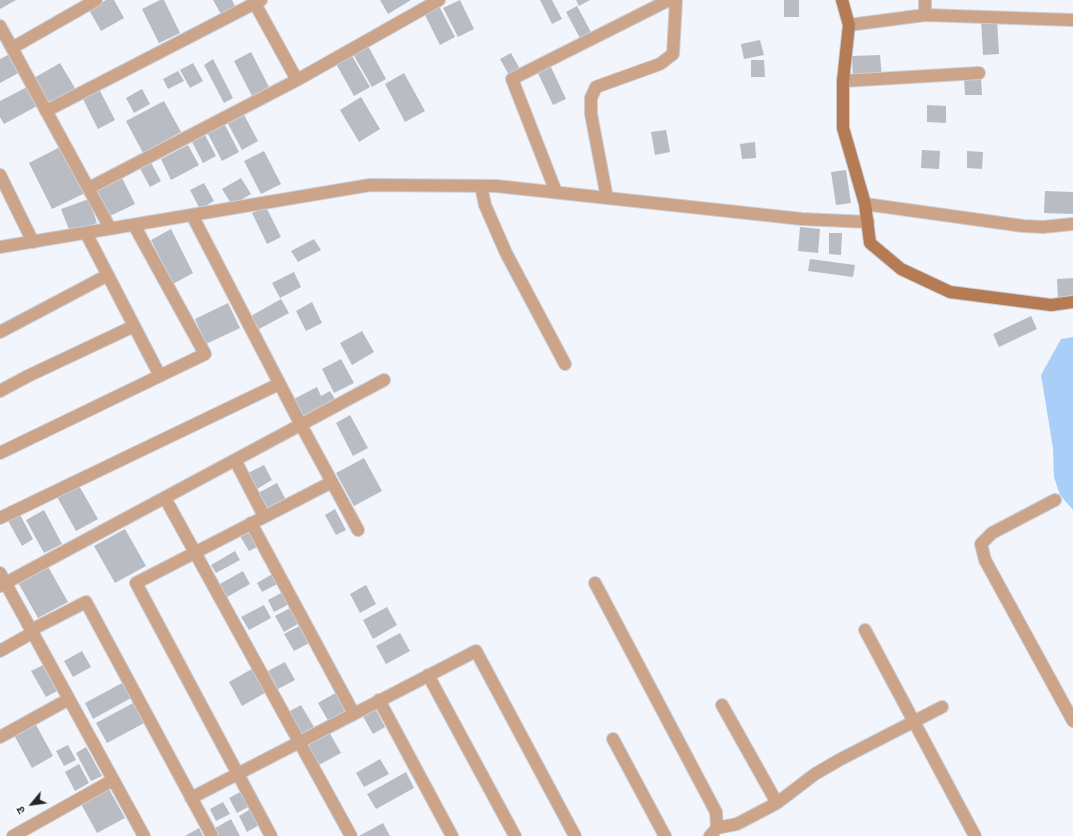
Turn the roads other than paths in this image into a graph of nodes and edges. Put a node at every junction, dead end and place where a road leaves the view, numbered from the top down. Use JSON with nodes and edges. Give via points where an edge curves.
{"nodes":[{"id":1,"x":96,"y":0,"type":"edge"},
{"id":2,"x":439,"y":0,"type":"edge"},
{"id":3,"x":670,"y":0,"type":"edge"},
{"id":4,"x":676,"y":0,"type":"edge"},
{"id":5,"x":842,"y":0,"type":"edge"},
{"id":6,"x":925,"y":0,"type":"edge"},
{"id":7,"x":256,"y":1,"type":"edge"},
{"id":8,"x":925,"y":15,"type":"junction"},
{"id":9,"x":1073,"y":20,"type":"edge"},
{"id":10,"x":849,"y":25,"type":"junction"},
{"id":11,"x":0,"y":26,"type":"edge"},
{"id":12,"x":12,"y":48,"type":"junction"},
{"id":13,"x":978,"y":73,"type":"dead end"},
{"id":14,"x":296,"y":80,"type":"junction"},
{"id":15,"x":843,"y":81,"type":"junction"},
{"id":16,"x":46,"y":111,"type":"junction"},
{"id":17,"x":0,"y":175,"type":"edge"},
{"id":18,"x":481,"y":186,"type":"junction"},
{"id":19,"x":89,"y":188,"type":"junction"},
{"id":20,"x":4,"y":191,"type":"edge"},
{"id":21,"x":556,"y":192,"type":"junction"},
{"id":22,"x":607,"y":198,"type":"junction"},
{"id":23,"x":866,"y":204,"type":"junction"},
{"id":24,"x":192,"y":215,"type":"junction"},
{"id":25,"x":868,"y":222,"type":"junction"},
{"id":26,"x":1073,"y":224,"type":"edge"},
{"id":27,"x":134,"y":225,"type":"junction"},
{"id":28,"x":110,"y":228,"type":"junction"},
{"id":29,"x":86,"y":233,"type":"junction"},
{"id":30,"x":33,"y":242,"type":"junction"},
{"id":31,"x":0,"y":247,"type":"edge"},
{"id":32,"x":108,"y":275,"type":"junction"},
{"id":33,"x":1073,"y":302,"type":"edge"},
{"id":34,"x":134,"y":326,"type":"junction"},
{"id":35,"x":0,"y":332,"type":"edge"},
{"id":36,"x":565,"y":364,"type":"dead end"},
{"id":37,"x":160,"y":376,"type":"junction"},
{"id":38,"x":384,"y":380,"type":"dead end"},
{"id":39,"x":279,"y":384,"type":"junction"},
{"id":40,"x":0,"y":391,"type":"edge"},
{"id":41,"x":300,"y":425,"type":"junction"},
{"id":42,"x":0,"y":453,"type":"edge"},
{"id":43,"x":235,"y":460,"type":"junction"},
{"id":44,"x":332,"y":482,"type":"junction"},
{"id":45,"x":165,"y":498,"type":"junction"},
{"id":46,"x":1055,"y":500,"type":"dead end"},
{"id":47,"x":264,"y":516,"type":"junction"},
{"id":48,"x":0,"y":518,"type":"edge"},
{"id":49,"x":251,"y":523,"type":"junction"},
{"id":50,"x":358,"y":530,"type":"dead end"},
{"id":51,"x":194,"y":552,"type":"junction"},
{"id":52,"x":2,"y":581,"type":"edge"},
{"id":53,"x":596,"y":582,"type":"dead end"},
{"id":54,"x":866,"y":630,"type":"dead end"},
{"id":55,"x":32,"y":631,"type":"junction"},
{"id":56,"x":0,"y":651,"type":"edge"},
{"id":57,"x":428,"y":675,"type":"junction"},
{"id":58,"x":69,"y":699,"type":"junction"},
{"id":59,"x":379,"y":700,"type":"junction"},
{"id":60,"x":722,"y":705,"type":"dead end"},
{"id":61,"x":942,"y":706,"type":"dead end"},
{"id":62,"x":354,"y":714,"type":"junction"},
{"id":63,"x":1073,"y":721,"type":"edge"},
{"id":64,"x":914,"y":722,"type":"junction"},
{"id":65,"x":0,"y":737,"type":"edge"},
{"id":66,"x":613,"y":739,"type":"dead end"},
{"id":67,"x":300,"y":742,"type":"junction"},
{"id":68,"x":237,"y":774,"type":"junction"},
{"id":69,"x":113,"y":780,"type":"junction"},
{"id":70,"x":191,"y":798,"type":"junction"},
{"id":71,"x":777,"y":803,"type":"junction"},
{"id":72,"x":714,"y":832,"type":"edge"},
{"id":73,"x":13,"y":836,"type":"edge"},
{"id":74,"x":144,"y":836,"type":"edge"},
{"id":75,"x":212,"y":836,"type":"edge"},
{"id":76,"x":271,"y":836,"type":"edge"},
{"id":77,"x":351,"y":836,"type":"edge"},
{"id":78,"x":452,"y":836,"type":"edge"},
{"id":79,"x":515,"y":836,"type":"edge"},
{"id":80,"x":575,"y":836,"type":"edge"},
{"id":81,"x":665,"y":836,"type":"edge"},
{"id":82,"x":975,"y":836,"type":"edge"}],
"edges":[{"from":1,"to":12,"type":"street"},
{"from":2,"to":14,"type":"street"},
{"from":3,"to":21,"type":"street","via":[[512,79]]},
{"from":4,"to":22,"type":"street","via":[[673,54],[660,64],[596,87],[591,98],[591,114]]},
{"from":5,"to":10,"type":"street"},
{"from":6,"to":8,"type":"street"},
{"from":7,"to":14,"type":"street"},
{"from":7,"to":16,"type":"street"},
{"from":8,"to":9,"type":"street"},
{"from":8,"to":10,"type":"street"},
{"from":10,"to":15,"type":"street"},
{"from":11,"to":12,"type":"street"},
{"from":12,"to":16,"type":"street"},
{"from":13,"to":15,"type":"street"},
{"from":14,"to":19,"type":"street"},
{"from":15,"to":23,"type":"street","via":[[843,128]]},
{"from":16,"to":19,"type":"street"},
{"from":17,"to":20,"type":"street"},
{"from":18,"to":21,"type":"street"},
{"from":18,"to":24,"type":"street","via":[[370,185]]},
{"from":18,"to":36,"type":"street","via":[[485,205],[506,253]]},
{"from":19,"to":28,"type":"street"},
{"from":20,"to":30,"type":"street"},
{"from":21,"to":22,"type":"street"},
{"from":22,"to":25,"type":"street","via":[[802,220]]},
{"from":23,"to":25,"type":"street"},
{"from":23,"to":26,"type":"street","via":[[1023,226]]},
{"from":24,"to":27,"type":"street"},
{"from":24,"to":39,"type":"street"},
{"from":25,"to":33,"type":"street","via":[[870,243],[901,269],[950,292],[1051,304]]},
{"from":27,"to":28,"type":"street"},
{"from":27,"to":37,"type":"street","via":[[205,354]]},
{"from":28,"to":29,"type":"street"},
{"from":29,"to":30,"type":"street"},
{"from":29,"to":32,"type":"street"},
{"from":30,"to":31,"type":"street"},
{"from":32,"to":34,"type":"street"},
{"from":32,"to":35,"type":"street"},
{"from":34,"to":37,"type":"street"},
{"from":34,"to":40,"type":"street"},
{"from":37,"to":42,"type":"street"},
{"from":38,"to":41,"type":"street"},
{"from":39,"to":41,"type":"street"},
{"from":39,"to":48,"type":"street"},
{"from":41,"to":43,"type":"street"},
{"from":41,"to":44,"type":"street"},
{"from":43,"to":45,"type":"street"},
{"from":43,"to":47,"type":"street"},
{"from":44,"to":47,"type":"street"},
{"from":44,"to":50,"type":"street"},
{"from":45,"to":51,"type":"street"},
{"from":45,"to":52,"type":"street"},
{"from":46,"to":63,"type":"street","via":[[992,533],[981,544],[985,560]]},
{"from":47,"to":49,"type":"street"},
{"from":49,"to":51,"type":"street"},
{"from":49,"to":62,"type":"street"},
{"from":51,"to":67,"type":"street"},
{"from":51,"to":68,"type":"street","via":[[136,583]]},
{"from":52,"to":55,"type":"street"},
{"from":53,"to":72,"type":"street","via":[[706,790],[716,812]]},
{"from":54,"to":64,"type":"street"},
{"from":55,"to":56,"type":"street"},
{"from":55,"to":58,"type":"street"},
{"from":55,"to":70,"type":"street","via":[[86,602]]},
{"from":57,"to":59,"type":"street"},
{"from":57,"to":79,"type":"street"},
{"from":57,"to":80,"type":"street","via":[[476,651]]},
{"from":58,"to":65,"type":"street"},
{"from":58,"to":69,"type":"street"},
{"from":59,"to":62,"type":"street"},
{"from":59,"to":78,"type":"street"},
{"from":60,"to":71,"type":"street"},
{"from":61,"to":64,"type":"street"},
{"from":62,"to":67,"type":"street"},
{"from":64,"to":71,"type":"street","via":[[841,758]]},
{"from":64,"to":82,"type":"street"},
{"from":66,"to":81,"type":"street"},
{"from":67,"to":68,"type":"street"},
{"from":67,"to":77,"type":"street"},
{"from":68,"to":70,"type":"street"},
{"from":68,"to":76,"type":"street"},
{"from":69,"to":73,"type":"street"},
{"from":69,"to":74,"type":"street"},
{"from":70,"to":75,"type":"street"},
{"from":71,"to":72,"type":"street","via":[[737,824]]}]}
